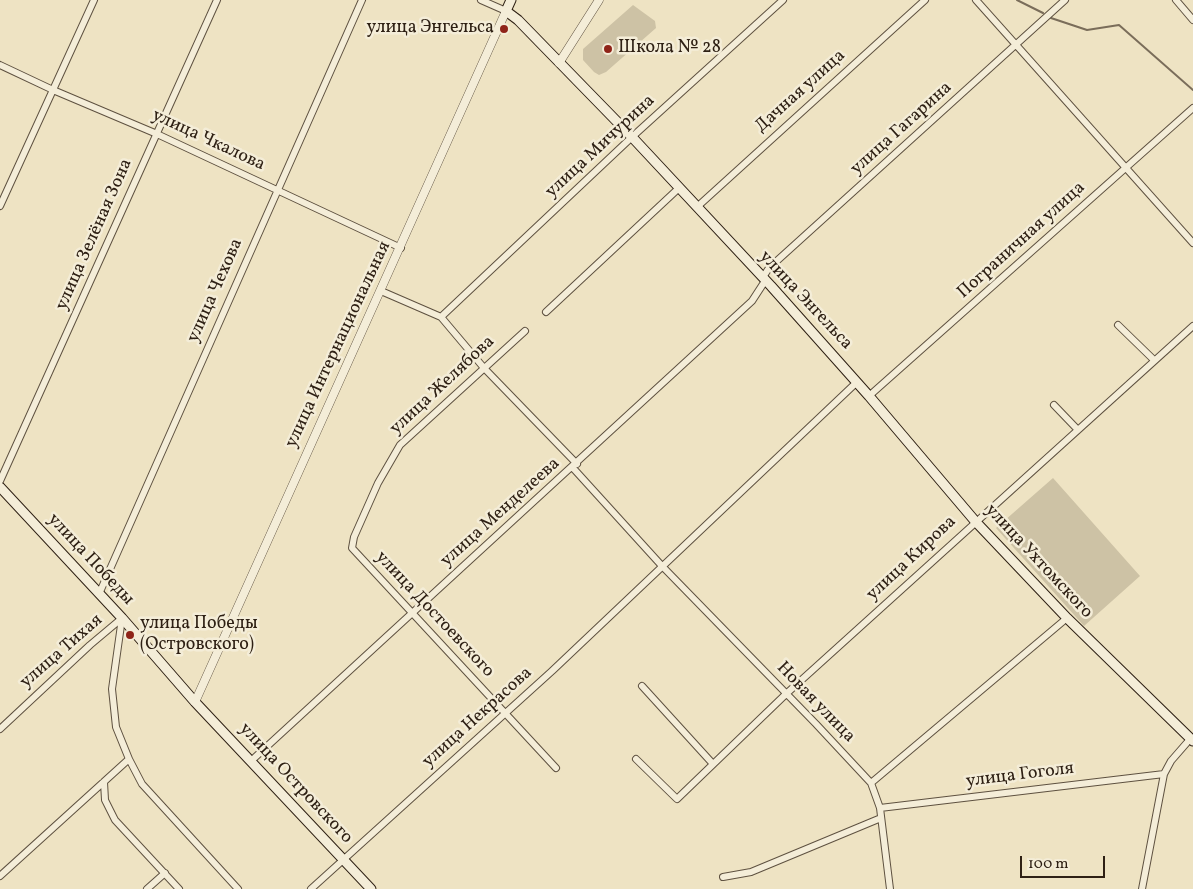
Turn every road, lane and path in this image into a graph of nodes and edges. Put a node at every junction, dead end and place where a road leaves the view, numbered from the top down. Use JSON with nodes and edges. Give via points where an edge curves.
{"nodes":[{"id":1,"x":94,"y":0,"type":"edge"},
{"id":2,"x":216,"y":0,"type":"edge"},
{"id":3,"x":362,"y":0,"type":"edge"},
{"id":4,"x":481,"y":0,"type":"edge"},
{"id":5,"x":511,"y":0,"type":"edge"},
{"id":6,"x":599,"y":0,"type":"edge"},
{"id":7,"x":783,"y":0,"type":"edge"},
{"id":8,"x":924,"y":0,"type":"edge"},
{"id":9,"x":976,"y":0,"type":"edge"},
{"id":10,"x":1065,"y":0,"type":"edge"},
{"id":11,"x":1176,"y":0,"type":"edge"},
{"id":12,"x":506,"y":11,"type":"junction"},
{"id":13,"x":1193,"y":20,"type":"edge"},
{"id":14,"x":1017,"y":46,"type":"junction"},
{"id":15,"x":559,"y":63,"type":"junction"},
{"id":16,"x":0,"y":65,"type":"edge"},
{"id":17,"x":52,"y":90,"type":"junction"},
{"id":18,"x":1193,"y":108,"type":"edge"},
{"id":19,"x":157,"y":134,"type":"junction"},
{"id":20,"x":632,"y":137,"type":"junction"},
{"id":21,"x":1127,"y":168,"type":"junction"},
{"id":22,"x":679,"y":188,"type":"junction"},
{"id":23,"x":277,"y":190,"type":"junction"},
{"id":24,"x":0,"y":206,"type":"edge"},
{"id":25,"x":697,"y":207,"type":"junction"},
{"id":26,"x":1193,"y":243,"type":"edge"},
{"id":27,"x":401,"y":248,"type":"junction"},
{"id":28,"x":765,"y":281,"type":"junction"},
{"id":29,"x":381,"y":290,"type":"junction"},
{"id":30,"x":546,"y":312,"type":"dead end"},
{"id":31,"x":441,"y":317,"type":"junction"},
{"id":32,"x":1118,"y":325,"type":"dead end"},
{"id":33,"x":1193,"y":326,"type":"edge"},
{"id":34,"x":525,"y":331,"type":"dead end"},
{"id":35,"x":1154,"y":360,"type":"junction"},
{"id":36,"x":484,"y":368,"type":"junction"},
{"id":37,"x":856,"y":382,"type":"junction"},
{"id":38,"x":870,"y":396,"type":"junction"},
{"id":39,"x":1054,"y":405,"type":"dead end"},
{"id":40,"x":1078,"y":430,"type":"junction"},
{"id":41,"x":575,"y":466,"type":"junction"},
{"id":42,"x":0,"y":481,"type":"edge"},
{"id":43,"x":0,"y":487,"type":"edge"},
{"id":44,"x":975,"y":521,"type":"junction"},
{"id":45,"x":352,"y":548,"type":"joint"},
{"id":46,"x":662,"y":566,"type":"junction"},
{"id":47,"x":99,"y":594,"type":"junction"},
{"id":48,"x":414,"y":613,"type":"junction"},
{"id":49,"x":122,"y":618,"type":"junction"},
{"id":50,"x":1067,"y":618,"type":"junction"},
{"id":51,"x":642,"y":686,"type":"dead end"},
{"id":52,"x":786,"y":694,"type":"junction"},
{"id":53,"x":195,"y":702,"type":"junction"},
{"id":54,"x":505,"y":715,"type":"junction"},
{"id":55,"x":0,"y":729,"type":"edge"},
{"id":56,"x":1192,"y":739,"type":"edge"},
{"id":57,"x":636,"y":758,"type":"dead end"},
{"id":58,"x":128,"y":759,"type":"junction"},
{"id":59,"x":251,"y":761,"type":"junction"},
{"id":60,"x":713,"y":764,"type":"junction"},
{"id":61,"x":556,"y":768,"type":"dead end"},
{"id":62,"x":1164,"y":774,"type":"junction"},
{"id":63,"x":104,"y":782,"type":"junction"},
{"id":64,"x":871,"y":783,"type":"junction"},
{"id":65,"x":880,"y":808,"type":"junction"},
{"id":66,"x":881,"y":818,"type":"junction"},
{"id":67,"x":345,"y":860,"type":"junction"},
{"id":68,"x":165,"y":873,"type":"junction"},
{"id":69,"x":0,"y":876,"type":"edge"},
{"id":70,"x":722,"y":876,"type":"dead end"},
{"id":71,"x":147,"y":889,"type":"edge"},
{"id":72,"x":179,"y":889,"type":"edge"},
{"id":73,"x":238,"y":889,"type":"edge"},
{"id":74,"x":311,"y":889,"type":"edge"},
{"id":75,"x":371,"y":889,"type":"edge"},
{"id":76,"x":890,"y":889,"type":"edge"},
{"id":77,"x":1142,"y":889,"type":"edge"}],
"edges":[{"from":1,"to":17,"type":"street"},
{"from":2,"to":19,"type":"street","name":"улица Зелёная Зона"},
{"from":3,"to":23,"type":"street","name":"улица Чехова"},
{"from":4,"to":12,"type":"street","name":"улица Энгельса"},
{"from":5,"to":12,"type":"main road","name":"улица Интернациональная"},
{"from":6,"to":15,"type":"street"},
{"from":7,"to":20,"type":"street","name":"улица Мичурина"},
{"from":8,"to":25,"type":"street","name":"Дачная улица"},
{"from":9,"to":14,"type":"street"},
{"from":10,"to":14,"type":"street","name":"улица Гагарина"},
{"from":11,"to":13,"type":"street"},
{"from":12,"to":15,"type":"main road","name":"улица Энгельса"},
{"from":12,"to":27,"type":"street","name":"улица Интернациональная"},
{"from":14,"to":21,"type":"street"},
{"from":14,"to":28,"type":"street","name":"улица Гагарина","via":[[769,268],[763,277]]},
{"from":15,"to":20,"type":"main road","name":"улица Энгельса"},
{"from":16,"to":17,"type":"street","name":"улица Чкалова"},
{"from":17,"to":19,"type":"street","name":"улица Чкалова"},
{"from":17,"to":24,"type":"street"},
{"from":18,"to":21,"type":"street","name":"Пограничная улица"},
{"from":19,"to":23,"type":"street","name":"улица Чкалова"},
{"from":19,"to":42,"type":"street","name":"улица Зелёная Зона"},
{"from":20,"to":22,"type":"main road","name":"улица Энгельса"},
{"from":20,"to":31,"type":"street","name":"улица Мичурина"},
{"from":21,"to":26,"type":"street"},
{"from":21,"to":38,"type":"street","name":"Пограничная улица"},
{"from":22,"to":25,"type":"main road","name":"улица Энгельса"},
{"from":22,"to":30,"type":"street"},
{"from":23,"to":27,"type":"street","name":"улица Чкалова"},
{"from":23,"to":47,"type":"street","name":"улица Чехова"},
{"from":25,"to":28,"type":"main road","name":"улица Энгельса"},
{"from":27,"to":29,"type":"street","name":"улица Интернациональная"},
{"from":28,"to":37,"type":"main road","name":"улица Энгельса"},
{"from":28,"to":41,"type":"street","name":"улица Менделеева","via":[[752,301]]},
{"from":29,"to":31,"type":"street"},
{"from":29,"to":53,"type":"street","name":"улица Интернациональная"},
{"from":31,"to":36,"type":"street","name":"Новая улица"},
{"from":32,"to":35,"type":"street"},
{"from":33,"to":35,"type":"street","name":"улица Кирова"},
{"from":34,"to":36,"type":"street","name":"улица Желябова"},
{"from":35,"to":40,"type":"street","name":"улица Кирова"},
{"from":36,"to":41,"type":"street","name":"Новая улица"},
{"from":36,"to":45,"type":"street","name":"улица Желябова","via":[[400,445],[378,484]]},
{"from":37,"to":38,"type":"main road","name":"улица Энгельса"},
{"from":37,"to":46,"type":"street","name":"улица Некрасова"},
{"from":38,"to":44,"type":"main road","name":"улица Ухтомского"},
{"from":39,"to":40,"type":"street"},
{"from":40,"to":44,"type":"street","name":"улица Кирова"},
{"from":41,"to":46,"type":"street","name":"Новая улица"},
{"from":41,"to":48,"type":"street","name":"улица Менделеева"},
{"from":43,"to":47,"type":"main road","name":"улица Победы"},
{"from":44,"to":50,"type":"main road","name":"улица Ухтомского"},
{"from":44,"to":52,"type":"street","name":"улица Кирова"},
{"from":45,"to":48,"type":"street","name":"улица Достоевского"},
{"from":46,"to":52,"type":"street","name":"Новая улица"},
{"from":46,"to":54,"type":"street","name":"улица Некрасова"},
{"from":47,"to":49,"type":"main road","name":"улица Победы"},
{"from":48,"to":54,"type":"street","name":"улица Достоевского"},
{"from":48,"to":59,"type":"street","name":"улица Менделеева"},
{"from":49,"to":53,"type":"main road","name":"улица Победы"},
{"from":49,"to":55,"type":"street","name":"улица Тихая"},
{"from":49,"to":58,"type":"street","via":[[112,689],[116,727]]},
{"from":50,"to":56,"type":"main road","name":"улица Ухтомского"},
{"from":50,"to":64,"type":"street"},
{"from":51,"to":60,"type":"street"},
{"from":52,"to":60,"type":"street","name":"улица Кирова"},
{"from":52,"to":64,"type":"street","name":"Новая улица"},
{"from":53,"to":59,"type":"main road","name":"улица Островского"},
{"from":54,"to":61,"type":"street","name":"улица Достоевского"},
{"from":54,"to":67,"type":"street","name":"улица Некрасова"},
{"from":56,"to":62,"type":"street","via":[[1171,761]]},
{"from":57,"to":60,"type":"street","name":"улица Кирова","via":[[676,799]]},
{"from":58,"to":63,"type":"street"},
{"from":58,"to":73,"type":"street","via":[[142,784]]},
{"from":59,"to":67,"type":"main road","name":"улица Островского"},
{"from":62,"to":65,"type":"street","name":"улица Гоголя"},
{"from":62,"to":77,"type":"street"},
{"from":63,"to":68,"type":"street","via":[[103,794],[110,813]]},
{"from":63,"to":69,"type":"street"},
{"from":64,"to":65,"type":"street","name":"Новая улица"},
{"from":65,"to":66,"type":"street","name":"Новая улица"},
{"from":66,"to":70,"type":"street","via":[[751,872]]},
{"from":66,"to":76,"type":"street","name":"Новая улица"},
{"from":67,"to":74,"type":"street","name":"улица Некрасова"},
{"from":67,"to":75,"type":"main road","name":"улица Островского"},
{"from":68,"to":71,"type":"street"},
{"from":68,"to":72,"type":"street"}]}
